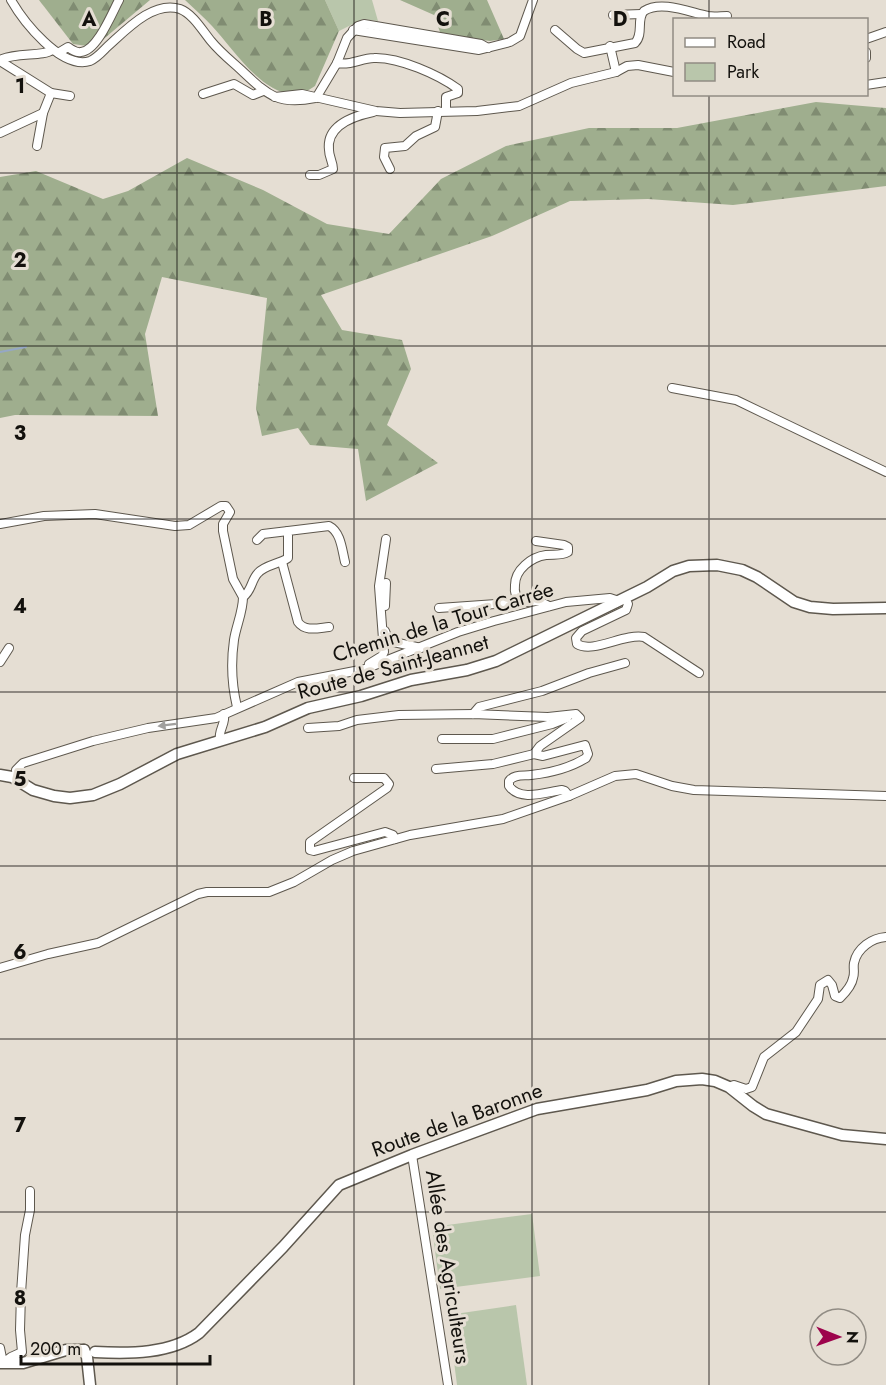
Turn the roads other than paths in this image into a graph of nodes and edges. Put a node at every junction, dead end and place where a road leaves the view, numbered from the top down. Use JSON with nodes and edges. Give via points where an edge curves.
{"nodes":[{"id":1,"x":11,"y":0,"type":"edge"},
{"id":2,"x":120,"y":0,"type":"edge"},
{"id":3,"x":533,"y":0,"type":"edge"},
{"id":4,"x":641,"y":14,"type":"junction"},
{"id":5,"x":613,"y":15,"type":"dead end"},
{"id":6,"x":727,"y":16,"type":"dead end"},
{"id":7,"x":555,"y":30,"type":"dead end"},
{"id":8,"x":886,"y":32,"type":"edge"},
{"id":9,"x":868,"y":39,"type":"edge"},
{"id":10,"x":610,"y":46,"type":"junction"},
{"id":11,"x":55,"y":51,"type":"junction"},
{"id":12,"x":337,"y":63,"type":"junction"},
{"id":13,"x":2,"y":64,"type":"edge"},
{"id":14,"x":616,"y":71,"type":"junction"},
{"id":15,"x":673,"y":72,"type":"edge"},
{"id":16,"x":886,"y":82,"type":"edge"},
{"id":17,"x":868,"y":85,"type":"edge"},
{"id":18,"x":263,"y":91,"type":"junction"},
{"id":19,"x":51,"y":93,"type":"junction"},
{"id":20,"x":203,"y":94,"type":"dead end"},
{"id":21,"x":70,"y":96,"type":"dead end"},
{"id":22,"x":316,"y":98,"type":"junction"},
{"id":23,"x":350,"y":106,"type":"junction"},
{"id":24,"x":376,"y":111,"type":"junction"},
{"id":25,"x":442,"y":111,"type":"junction"},
{"id":26,"x":43,"y":113,"type":"junction"},
{"id":27,"x":353,"y":118,"type":"junction"},
{"id":28,"x":0,"y":132,"type":"edge"},
{"id":29,"x":37,"y":146,"type":"dead end"},
{"id":30,"x":390,"y":169,"type":"dead end"},
{"id":31,"x":310,"y":175,"type":"dead end"},
{"id":32,"x":672,"y":388,"type":"dead end"},
{"id":33,"x":886,"y":472,"type":"edge"},
{"id":34,"x":0,"y":524,"type":"edge"},
{"id":35,"x":288,"y":531,"type":"junction"},
{"id":36,"x":386,"y":539,"type":"dead end"},
{"id":37,"x":257,"y":540,"type":"dead end"},
{"id":38,"x":536,"y":540,"type":"dead end"},
{"id":39,"x":282,"y":562,"type":"junction"},
{"id":40,"x":345,"y":562,"type":"dead end"},
{"id":41,"x":386,"y":583,"type":"dead end"},
{"id":42,"x":243,"y":597,"type":"junction"},
{"id":43,"x":622,"y":599,"type":"junction"},
{"id":44,"x":521,"y":602,"type":"junction"},
{"id":45,"x":549,"y":606,"type":"junction"},
{"id":46,"x":439,"y":608,"type":"dead end"},
{"id":47,"x":886,"y":608,"type":"edge"},
{"id":48,"x":329,"y":627,"type":"dead end"},
{"id":49,"x":9,"y":648,"type":"dead end"},
{"id":50,"x":422,"y":648,"type":"junction"},
{"id":51,"x":0,"y":662,"type":"edge"},
{"id":52,"x":625,"y":663,"type":"dead end"},
{"id":53,"x":365,"y":669,"type":"junction"},
{"id":54,"x":699,"y":674,"type":"dead end"},
{"id":55,"x":237,"y":707,"type":"junction"},
{"id":56,"x":224,"y":714,"type":"junction"},
{"id":57,"x":473,"y":714,"type":"junction"},
{"id":58,"x":572,"y":714,"type":"junction"},
{"id":59,"x":308,"y":728,"type":"dead end"},
{"id":60,"x":442,"y":739,"type":"dead end"},
{"id":61,"x":220,"y":740,"type":"junction"},
{"id":62,"x":534,"y":754,"type":"junction"},
{"id":63,"x":436,"y":769,"type":"dead end"},
{"id":64,"x":0,"y":773,"type":"edge"},
{"id":65,"x":16,"y":776,"type":"junction"},
{"id":66,"x":354,"y":778,"type":"dead end"},
{"id":67,"x":569,"y":796,"type":"junction"},
{"id":68,"x":886,"y":796,"type":"edge"},
{"id":69,"x":395,"y":839,"type":"junction"},
{"id":70,"x":886,"y":937,"type":"edge"},
{"id":71,"x":0,"y":968,"type":"edge"},
{"id":72,"x":729,"y":1087,"type":"junction"},
{"id":73,"x":886,"y":1139,"type":"edge"},
{"id":74,"x":412,"y":1155,"type":"junction"},
{"id":75,"x":30,"y":1191,"type":"dead end"},
{"id":76,"x":0,"y":1348,"type":"edge"},
{"id":77,"x":89,"y":1354,"type":"junction"},
{"id":78,"x":2,"y":1363,"type":"edge"},
{"id":79,"x":90,"y":1385,"type":"edge"},
{"id":80,"x":448,"y":1385,"type":"edge"}],
"edges":[{"from":1,"to":11,"type":"street"},
{"from":2,"to":11,"type":"street","via":[[88,50],[76,52],[68,47]]},
{"from":3,"to":12,"type":"street","via":[[520,36],[510,42],[479,50],[353,30]]},
{"from":4,"to":5,"type":"street"},
{"from":4,"to":6,"type":"street","via":[[669,3],[706,16]]},
{"from":4,"to":10,"type":"street","via":[[638,41]]},
{"from":7,"to":10,"type":"street","via":[[584,52]]},
{"from":8,"to":9,"type":"street"},
{"from":10,"to":14,"type":"street"},
{"from":11,"to":13,"type":"street","via":[[20,54]]},
{"from":11,"to":18,"type":"street","via":[[80,62],[93,60],[147,13],[167,6],[180,8]]},
{"from":12,"to":22,"type":"street"},
{"from":12,"to":25,"type":"street","via":[[382,58],[422,69],[458,89],[458,93],[446,97]]},
{"from":13,"to":19,"type":"street"},
{"from":14,"to":15,"type":"street","via":[[638,65]]},
{"from":14,"to":25,"type":"street","via":[[571,83],[519,106]]},
{"from":16,"to":17,"type":"street"},
{"from":18,"to":20,"type":"street","via":[[253,95],[230,84]]},
{"from":18,"to":22,"type":"street","via":[[281,101]]},
{"from":19,"to":21,"type":"street"},
{"from":19,"to":26,"type":"street"},
{"from":22,"to":23,"type":"street"},
{"from":23,"to":24,"type":"street"},
{"from":23,"to":27,"type":"street"},
{"from":24,"to":25,"type":"street"},
{"from":24,"to":27,"type":"street"},
{"from":25,"to":30,"type":"street","via":[[435,127],[405,146],[385,148],[384,157]]},
{"from":26,"to":28,"type":"street"},
{"from":26,"to":29,"type":"street"},
{"from":27,"to":31,"type":"street","via":[[338,126],[330,138],[333,169]]},
{"from":32,"to":33,"type":"street","via":[[735,400]]},
{"from":34,"to":42,"type":"street","via":[[44,516],[95,514],[189,525],[226,506],[230,512],[223,531],[228,558],[232,579]]},
{"from":35,"to":37,"type":"street","via":[[263,534]]},
{"from":35,"to":39,"type":"street","via":[[288,558]]},
{"from":35,"to":40,"type":"street","via":[[335,528]]},
{"from":36,"to":53,"type":"street","via":[[379,585],[384,652]]},
{"from":38,"to":44,"type":"street","via":[[564,545],[568,552],[535,558],[518,571],[514,588]]},
{"from":39,"to":42,"type":"street","via":[[256,575]]},
{"from":39,"to":48,"type":"street","via":[[298,621],[307,628]]},
{"from":41,"to":50,"type":"street","via":[[387,638]]},
{"from":42,"to":55,"type":"street","via":[[233,656]]},
{"from":43,"to":45,"type":"street","name":"Chemin de la Tour Carrée","via":[[610,597]]},
{"from":43,"to":47,"type":"main road","name":"Route de Saint-Jeannet","via":[[673,571],[710,565],[750,573],[804,606]]},
{"from":43,"to":54,"type":"street","via":[[628,604],[626,610],[582,631],[576,638],[577,644],[588,647],[644,637]]},
{"from":43,"to":61,"type":"main road","name":"Route de Saint-Jeannet","via":[[482,666],[317,705],[265,727]]},
{"from":44,"to":45,"type":"street","via":[[540,601]]},
{"from":44,"to":46,"type":"street"},
{"from":45,"to":50,"type":"street","name":"Chemin de la Tour Carrée","via":[[474,627]]},
{"from":49,"to":51,"type":"street"},
{"from":50,"to":53,"type":"street","name":"Chemin de la Tour Carrée"},
{"from":52,"to":57,"type":"street","via":[[479,707]]},
{"from":53,"to":55,"type":"street","name":"Chemin de la Tour Carrée","via":[[298,682]]},
{"from":55,"to":56,"type":"street","name":"Chemin de la Tour Carrée"},
{"from":56,"to":61,"type":"street"},
{"from":56,"to":65,"type":"street","name":"Chemin de la Tour Carrée","one_way":true,"via":[[93,741],[23,764]]},
{"from":57,"to":58,"type":"street"},
{"from":57,"to":59,"type":"street","via":[[399,715]]},
{"from":58,"to":60,"type":"street","via":[[552,724],[493,739]]},
{"from":58,"to":62,"type":"street","via":[[580,718]]},
{"from":61,"to":65,"type":"main road","name":"Route de Saint-Jeannet","via":[[177,754],[93,795],[62,797],[40,791]]},
{"from":62,"to":63,"type":"street","via":[[493,764]]},
{"from":62,"to":67,"type":"street","via":[[543,756],[585,745],[586,758],[573,765],[515,776],[509,781],[517,793],[562,790]]},
{"from":64,"to":65,"type":"main road"},
{"from":66,"to":69,"type":"street","via":[[384,778],[389,784],[310,842],[310,850],[385,832]]},
{"from":67,"to":68,"type":"street","via":[[615,776],[636,774],[694,790]]},
{"from":67,"to":69,"type":"street","via":[[503,819]]},
{"from":69,"to":71,"type":"street","via":[[346,853],[269,892],[198,894],[98,943]]},
{"from":70,"to":72,"type":"street","via":[[865,945],[857,954],[854,978],[840,998],[835,996],[828,980],[820,985],[818,999],[796,1032],[764,1058],[752,1087]]},
{"from":72,"to":73,"type":"main road","name":"Route de la Baronne","via":[[766,1114],[842,1135]]},
{"from":72,"to":74,"type":"main road","name":"Route de la Baronne","via":[[715,1081],[687,1079],[555,1105]]},
{"from":74,"to":77,"type":"main road","name":"Route de la Baronne","via":[[339,1185],[260,1271],[189,1340],[178,1346]]},
{"from":74,"to":80,"type":"street","name":"Allée des Agriculteurs"},
{"from":75,"to":78,"type":"street","via":[[21,1293],[22,1352]]},
{"from":76,"to":78,"type":"street"},
{"from":77,"to":78,"type":"main road","name":"Route de la Baronne","via":[[60,1352],[30,1362]]},
{"from":77,"to":79,"type":"main road"}]}
